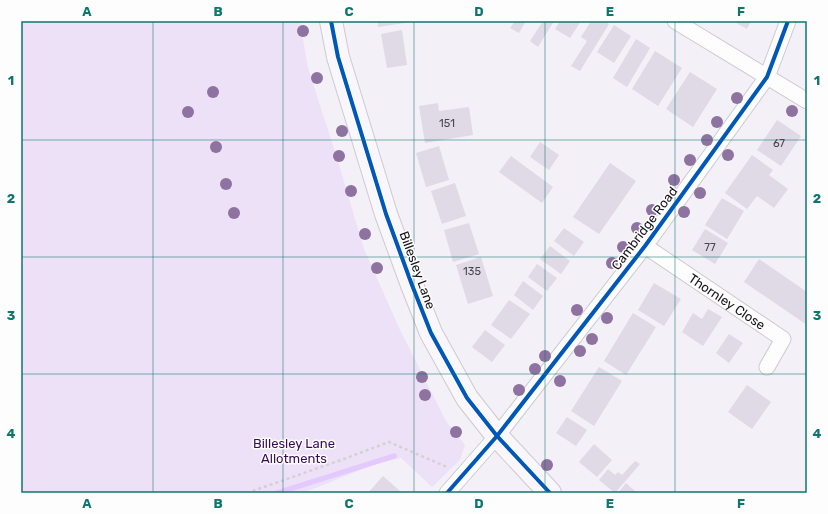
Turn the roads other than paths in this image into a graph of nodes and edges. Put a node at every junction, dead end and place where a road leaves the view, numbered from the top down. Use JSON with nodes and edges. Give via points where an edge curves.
{"nodes":[{"id":1,"x":331,"y":21,"type":"edge"},
{"id":2,"x":675,"y":21,"type":"edge"},
{"id":3,"x":788,"y":21,"type":"edge"},
{"id":4,"x":767,"y":77,"type":"junction"},
{"id":5,"x":807,"y":101,"type":"edge"},
{"id":6,"x":645,"y":246,"type":"junction"},
{"id":7,"x":767,"y":367,"type":"dead end"},
{"id":8,"x":497,"y":436,"type":"junction"},
{"id":9,"x":447,"y":493,"type":"edge"},
{"id":10,"x":550,"y":493,"type":"edge"}],
"edges":[{"from":1,"to":8,"type":"street","name":"Billesley Lane","via":[[338,57],[386,214],[414,292],[449,367],[467,398]]},
{"from":2,"to":4,"type":"street"},
{"from":3,"to":4,"type":"street","name":"Cambridge Road"},
{"from":4,"to":5,"type":"street"},
{"from":4,"to":6,"type":"street","name":"Cambridge Road"},
{"from":6,"to":7,"type":"street","name":"Thornley Close","via":[[783,339]]},
{"from":6,"to":8,"type":"street","name":"Cambridge Road"},
{"from":8,"to":9,"type":"street","name":"Cambridge Road"},
{"from":8,"to":10,"type":"street","name":"Billesley Lane"}]}
